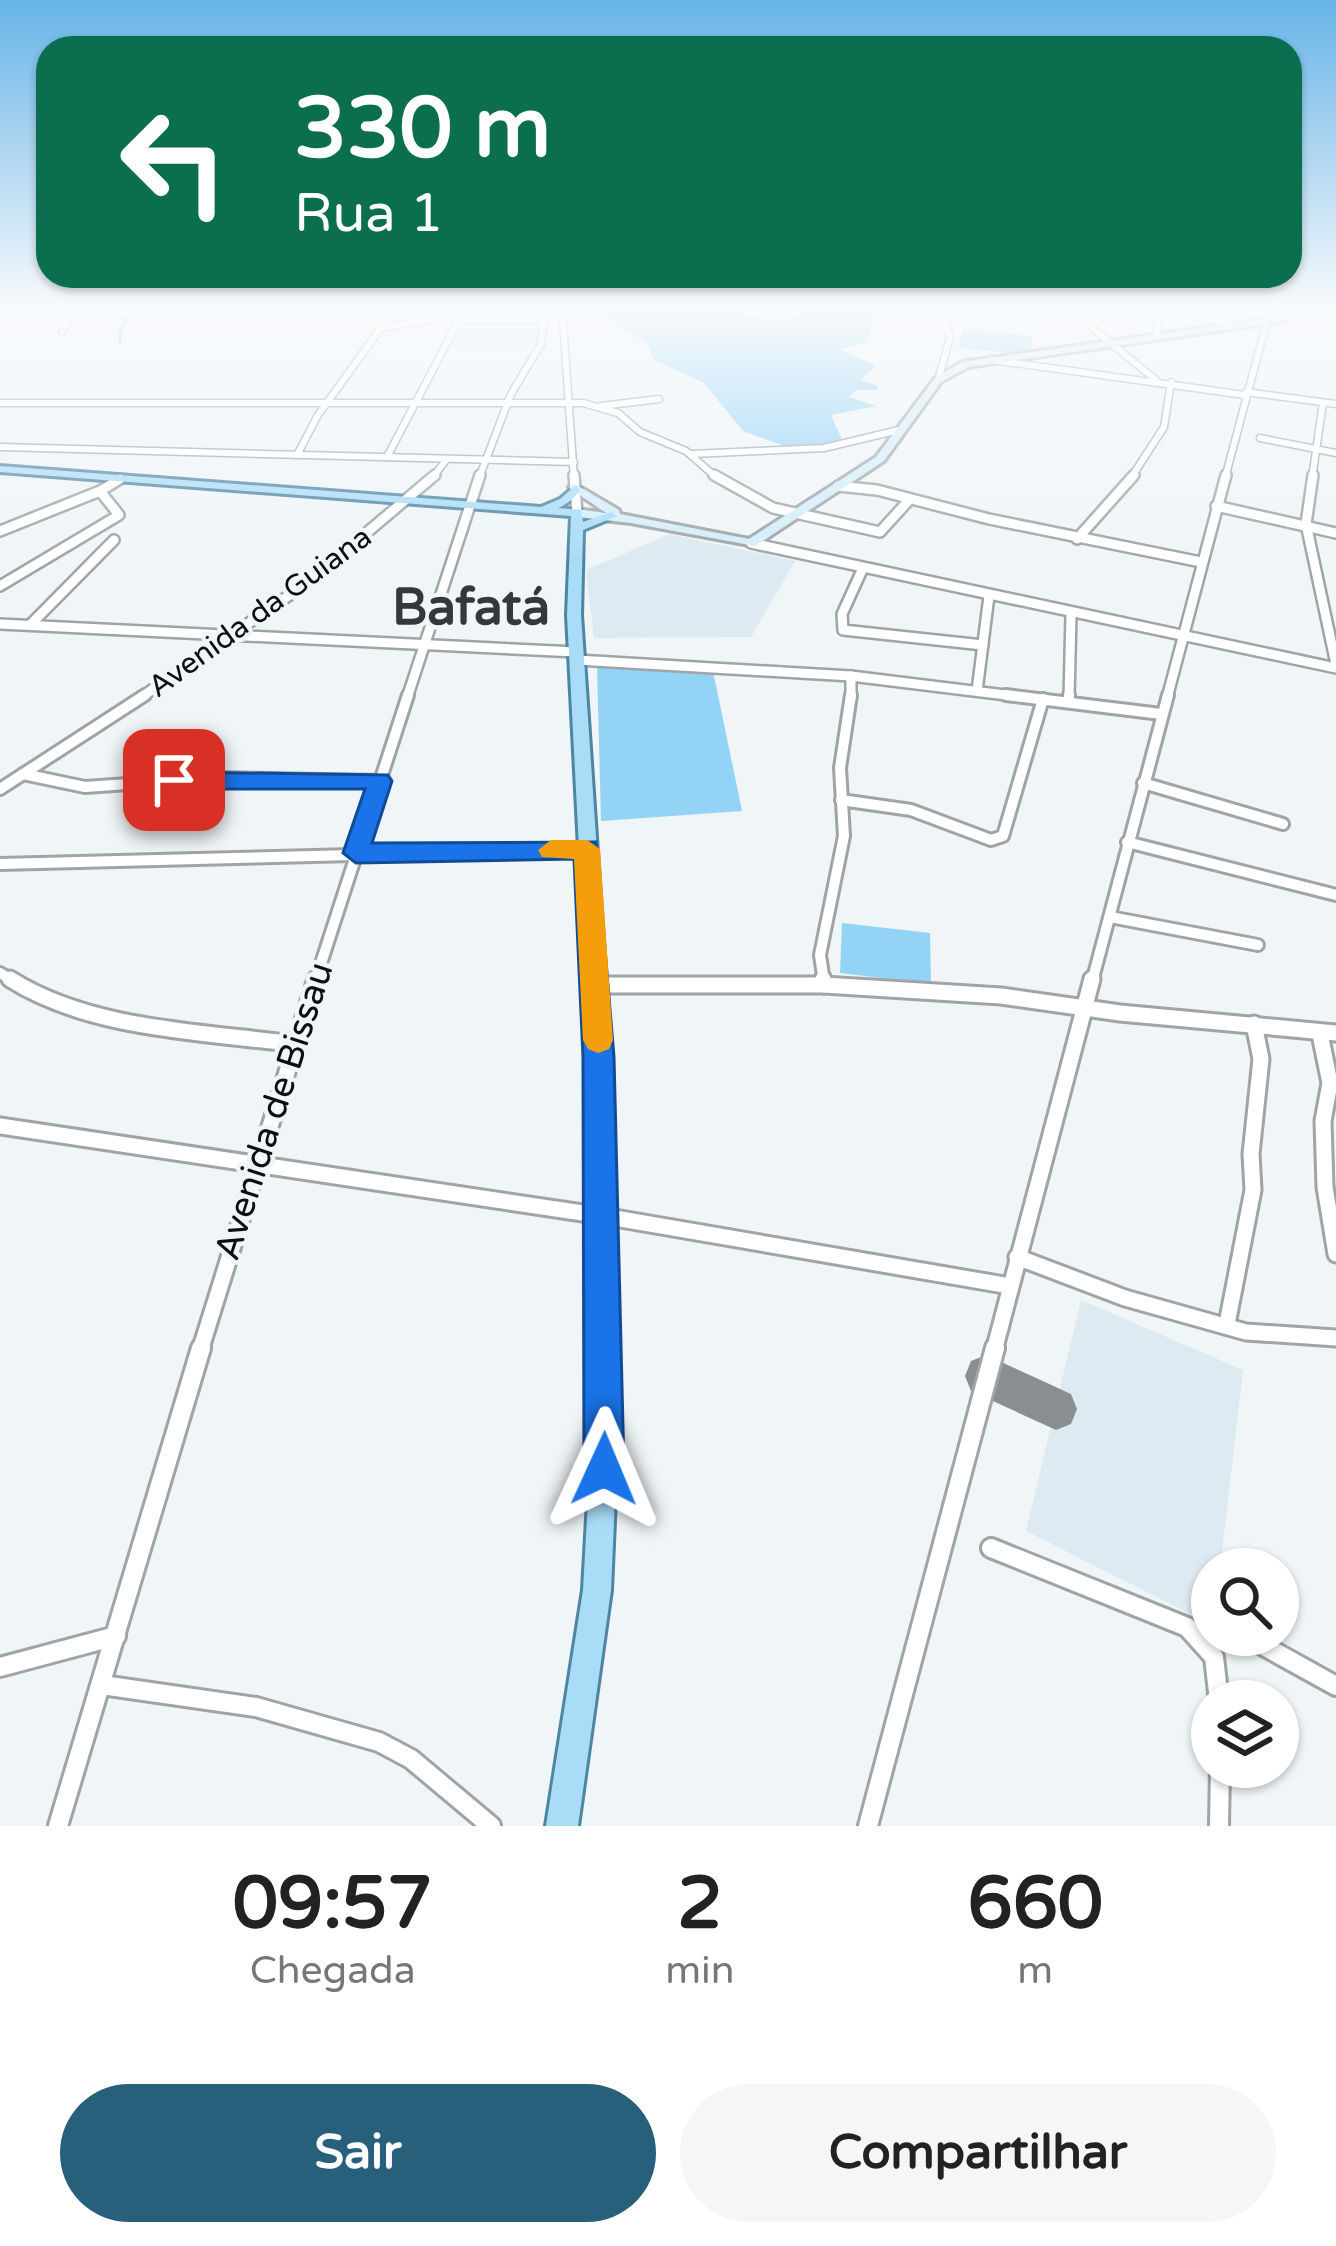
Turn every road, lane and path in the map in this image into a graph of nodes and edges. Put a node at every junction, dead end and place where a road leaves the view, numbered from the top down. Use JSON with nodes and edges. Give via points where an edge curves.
{"nodes":[{"id":1,"x":334,"y":392,"type":"edge"},
{"id":2,"x":421,"y":392,"type":"edge"},
{"id":3,"x":514,"y":392,"type":"edge"},
{"id":4,"x":569,"y":392,"type":"edge"},
{"id":5,"x":929,"y":392,"type":"edge"},
{"id":6,"x":1170,"y":392,"type":"edge"},
{"id":7,"x":1240,"y":392,"type":"edge"},
{"id":8,"x":1245,"y":393,"type":"junction"},
{"id":9,"x":659,"y":399,"type":"dead end"},
{"id":10,"x":328,"y":401,"type":"junction"},
{"id":11,"x":570,"y":401,"type":"junction"},
{"id":12,"x":416,"y":402,"type":"junction"},
{"id":13,"x":508,"y":402,"type":"junction"},
{"id":14,"x":0,"y":403,"type":"edge"},
{"id":15,"x":1323,"y":403,"type":"junction"},
{"id":16,"x":1336,"y":404,"type":"edge"},
{"id":17,"x":600,"y":406,"type":"junction"},
{"id":18,"x":903,"y":429,"type":"junction"},
{"id":19,"x":1260,"y":438,"type":"dead end"},
{"id":20,"x":0,"y":447,"type":"edge"},
{"id":21,"x":1314,"y":448,"type":"junction"},
{"id":22,"x":1336,"y":453,"type":"edge"},
{"id":23,"x":691,"y":454,"type":"junction"},
{"id":24,"x":297,"y":455,"type":"junction"},
{"id":25,"x":386,"y":457,"type":"junction"},
{"id":26,"x":447,"y":459,"type":"junction"},
{"id":27,"x":485,"y":460,"type":"junction"},
{"id":28,"x":574,"y":462,"type":"junction"},
{"id":29,"x":0,"y":469,"type":"edge"},
{"id":30,"x":859,"y":473,"type":"junction"},
{"id":31,"x":120,"y":478,"type":"junction"},
{"id":32,"x":838,"y":486,"type":"junction"},
{"id":33,"x":877,"y":490,"type":"junction"},
{"id":34,"x":100,"y":491,"type":"junction"},
{"id":35,"x":910,"y":499,"type":"junction"},
{"id":36,"x":405,"y":502,"type":"junction"},
{"id":37,"x":470,"y":506,"type":"junction"},
{"id":38,"x":1216,"y":506,"type":"junction"},
{"id":39,"x":576,"y":510,"type":"junction"},
{"id":40,"x":532,"y":511,"type":"junction"},
{"id":41,"x":794,"y":514,"type":"junction"},
{"id":42,"x":631,"y":518,"type":"junction"},
{"id":43,"x":1306,"y":524,"type":"junction"},
{"id":44,"x":0,"y":531,"type":"edge"},
{"id":45,"x":1336,"y":533,"type":"edge"},
{"id":46,"x":1077,"y":538,"type":"junction"},
{"id":47,"x":114,"y":540,"type":"dead end"},
{"id":48,"x":751,"y":543,"type":"junction"},
{"id":49,"x":1201,"y":562,"type":"junction"},
{"id":50,"x":862,"y":568,"type":"junction"},
{"id":51,"x":0,"y":586,"type":"edge"},
{"id":52,"x":989,"y":596,"type":"junction"},
{"id":53,"x":1071,"y":614,"type":"junction"},
{"id":54,"x":0,"y":623,"type":"edge"},
{"id":55,"x":30,"y":625,"type":"junction"},
{"id":56,"x":232,"y":637,"type":"junction"},
{"id":57,"x":1181,"y":638,"type":"junction"},
{"id":58,"x":424,"y":645,"type":"junction"},
{"id":59,"x":983,"y":645,"type":"junction"},
{"id":60,"x":576,"y":656,"type":"junction"},
{"id":61,"x":1336,"y":666,"type":"edge"},
{"id":62,"x":851,"y":676,"type":"junction"},
{"id":63,"x":977,"y":691,"type":"junction"},
{"id":64,"x":1043,"y":699,"type":"junction"},
{"id":65,"x":1070,"y":702,"type":"junction"},
{"id":66,"x":1161,"y":714,"type":"junction"},
{"id":67,"x":22,"y":775,"type":"junction"},
{"id":68,"x":380,"y":781,"type":"junction"},
{"id":69,"x":1142,"y":783,"type":"junction"},
{"id":70,"x":0,"y":790,"type":"edge"},
{"id":71,"x":841,"y":800,"type":"junction"},
{"id":72,"x":1283,"y":824,"type":"dead end"},
{"id":73,"x":1127,"y":842,"type":"junction"},
{"id":74,"x":587,"y":849,"type":"junction"},
{"id":75,"x":356,"y":853,"type":"junction"},
{"id":76,"x":0,"y":864,"type":"edge"},
{"id":77,"x":1336,"y":895,"type":"edge"},
{"id":78,"x":1110,"y":917,"type":"junction"},
{"id":79,"x":1258,"y":944,"type":"dead end"},
{"id":80,"x":0,"y":973,"type":"edge"},
{"id":81,"x":596,"y":985,"type":"junction"},
{"id":82,"x":824,"y":985,"type":"junction"},
{"id":83,"x":1084,"y":1007,"type":"junction"},
{"id":84,"x":1254,"y":1024,"type":"junction"},
{"id":85,"x":1328,"y":1033,"type":"edge"},
{"id":86,"x":296,"y":1044,"type":"junction"},
{"id":87,"x":0,"y":1126,"type":"edge"},
{"id":88,"x":258,"y":1166,"type":"junction"},
{"id":89,"x":603,"y":1216,"type":"junction"},
{"id":90,"x":1336,"y":1254,"type":"edge"},
{"id":91,"x":1017,"y":1257,"type":"junction"},
{"id":92,"x":1010,"y":1286,"type":"junction"},
{"id":93,"x":1227,"y":1324,"type":"junction"},
{"id":94,"x":1336,"y":1338,"type":"edge"},
{"id":95,"x":991,"y":1548,"type":"dead end"},
{"id":96,"x":116,"y":1636,"type":"junction"},
{"id":97,"x":1282,"y":1656,"type":"edge"},
{"id":98,"x":0,"y":1667,"type":"edge"},
{"id":99,"x":1217,"y":1680,"type":"edge"},
{"id":100,"x":102,"y":1685,"type":"junction"},
{"id":101,"x":1336,"y":1686,"type":"edge"},
{"id":102,"x":1220,"y":1788,"type":"edge"},
{"id":103,"x":58,"y":1826,"type":"edge"},
{"id":104,"x":490,"y":1826,"type":"edge"},
{"id":105,"x":562,"y":1826,"type":"edge"},
{"id":106,"x":868,"y":1826,"type":"edge"},
{"id":107,"x":1220,"y":1826,"type":"edge"}],
"edges":[{"from":1,"to":10,"type":"street"},
{"from":2,"to":12,"type":"street"},
{"from":3,"to":13,"type":"street","name":"Avenida de Bissau"},
{"from":4,"to":11,"type":"street"},
{"from":5,"to":18,"type":"street"},
{"from":6,"to":46,"type":"street","via":[[1153,452]]},
{"from":7,"to":8,"type":"street"},
{"from":8,"to":15,"type":"street"},
{"from":8,"to":38,"type":"street"},
{"from":9,"to":17,"type":"street"},
{"from":10,"to":12,"type":"street"},
{"from":10,"to":14,"type":"street"},
{"from":10,"to":24,"type":"street"},
{"from":11,"to":13,"type":"street"},
{"from":11,"to":17,"type":"street"},
{"from":11,"to":28,"type":"street"},
{"from":12,"to":13,"type":"street"},
{"from":12,"to":25,"type":"street"},
{"from":13,"to":27,"type":"street","name":"Avenida de Bissau"},
{"from":15,"to":16,"type":"street"},
{"from":15,"to":21,"type":"street"},
{"from":17,"to":23,"type":"street"},
{"from":18,"to":23,"type":"street","via":[[824,448]]},
{"from":18,"to":30,"type":"street"},
{"from":19,"to":21,"type":"street"},
{"from":20,"to":24,"type":"street"},
{"from":21,"to":22,"type":"street"},
{"from":21,"to":43,"type":"street"},
{"from":23,"to":41,"type":"street","via":[[730,486]]},
{"from":24,"to":25,"type":"street"},
{"from":25,"to":26,"type":"street"},
{"from":26,"to":27,"type":"street"},
{"from":26,"to":36,"type":"street","name":"Avenida da Guiana"},
{"from":27,"to":28,"type":"street"},
{"from":27,"to":37,"type":"street","name":"Avenida de Bissau"},
{"from":28,"to":39,"type":"street"},
{"from":29,"to":31,"type":"main road"},
{"from":30,"to":32,"type":"street"},
{"from":30,"to":33,"type":"street"},
{"from":31,"to":34,"type":"street"},
{"from":31,"to":36,"type":"main road"},
{"from":32,"to":33,"type":"street"},
{"from":32,"to":41,"type":"street"},
{"from":33,"to":35,"type":"street"},
{"from":34,"to":44,"type":"street"},
{"from":34,"to":51,"type":"street","via":[[119,514]]},
{"from":35,"to":41,"type":"street","via":[[880,532]]},
{"from":35,"to":46,"type":"street"},
{"from":36,"to":37,"type":"main road"},
{"from":36,"to":56,"type":"street","name":"Avenida da Guiana"},
{"from":37,"to":40,"type":"main road"},
{"from":37,"to":58,"type":"street","name":"Avenida de Bissau"},
{"from":38,"to":43,"type":"street"},
{"from":38,"to":49,"type":"street"},
{"from":39,"to":40,"type":"main road"},
{"from":39,"to":40,"type":"main road"},
{"from":39,"to":40,"type":"main road","via":[[559,504]]},
{"from":39,"to":42,"type":"street"},
{"from":39,"to":42,"type":"street","via":[[597,505]]},
{"from":39,"to":60,"type":"main road"},
{"from":41,"to":48,"type":"street"},
{"from":42,"to":48,"type":"street"},
{"from":43,"to":45,"type":"street"},
{"from":43,"to":61,"type":"street"},
{"from":46,"to":49,"type":"street"},
{"from":47,"to":55,"type":"street"},
{"from":48,"to":50,"type":"street"},
{"from":49,"to":57,"type":"street"},
{"from":50,"to":52,"type":"street"},
{"from":50,"to":59,"type":"street","via":[[843,630]]},
{"from":52,"to":53,"type":"street"},
{"from":52,"to":59,"type":"street"},
{"from":53,"to":57,"type":"street"},
{"from":53,"to":65,"type":"street"},
{"from":54,"to":55,"type":"street"},
{"from":55,"to":56,"type":"street"},
{"from":56,"to":58,"type":"street"},
{"from":56,"to":67,"type":"street","name":"Avenida da Guiana"},
{"from":57,"to":61,"type":"street"},
{"from":57,"to":66,"type":"street"},
{"from":58,"to":60,"type":"street"},
{"from":58,"to":68,"type":"street","name":"Avenida de Bissau"},
{"from":59,"to":63,"type":"street"},
{"from":60,"to":62,"type":"street"},
{"from":60,"to":74,"type":"main road"},
{"from":62,"to":63,"type":"street"},
{"from":62,"to":71,"type":"street"},
{"from":63,"to":64,"type":"street"},
{"from":64,"to":65,"type":"street"},
{"from":64,"to":71,"type":"street","via":[[1003,836],[991,840],[911,810]]},
{"from":65,"to":66,"type":"street"},
{"from":66,"to":69,"type":"street"},
{"from":67,"to":68,"type":"street","via":[[90,788],[194,778]]},
{"from":67,"to":70,"type":"street","name":"Avenida da Guiana"},
{"from":68,"to":75,"type":"street","name":"Avenida de Bissau"},
{"from":69,"to":72,"type":"street"},
{"from":69,"to":73,"type":"street"},
{"from":71,"to":82,"type":"street","via":[[844,836],[820,955]]},
{"from":73,"to":77,"type":"street"},
{"from":73,"to":78,"type":"street"},
{"from":74,"to":75,"type":"street"},
{"from":74,"to":81,"type":"main road"},
{"from":75,"to":76,"type":"street"},
{"from":75,"to":86,"type":"street","name":"Avenida de Bissau"},
{"from":78,"to":79,"type":"street"},
{"from":78,"to":83,"type":"street"},
{"from":80,"to":86,"type":"street","via":[[47,998],[102,1013]]},
{"from":81,"to":82,"type":"street"},
{"from":81,"to":89,"type":"main road"},
{"from":82,"to":83,"type":"street"},
{"from":83,"to":84,"type":"street"},
{"from":83,"to":91,"type":"street"},
{"from":84,"to":85,"type":"street"},
{"from":84,"to":93,"type":"street","via":[[1261,1059],[1253,1190]]},
{"from":85,"to":90,"type":"street","via":[[1324,1187]]},
{"from":86,"to":88,"type":"street","name":"Avenida de Bissau"},
{"from":87,"to":88,"type":"street"},
{"from":88,"to":89,"type":"street"},
{"from":88,"to":96,"type":"street","name":"Avenida de Bissau"},
{"from":89,"to":92,"type":"street"},
{"from":89,"to":105,"type":"main road","via":[[603,1509]]},
{"from":91,"to":92,"type":"street"},
{"from":91,"to":93,"type":"street","via":[[1125,1298]]},
{"from":92,"to":106,"type":"street"},
{"from":93,"to":94,"type":"street"},
{"from":95,"to":99,"type":"street","via":[[1187,1627],[1214,1657]]},
{"from":96,"to":98,"type":"street"},
{"from":96,"to":100,"type":"street","name":"Avenida de Bissau"},
{"from":97,"to":101,"type":"street"},
{"from":100,"to":103,"type":"street","name":"Avenida de Bissau"},
{"from":100,"to":104,"type":"street","via":[[222,1698],[396,1749]]},
{"from":102,"to":107,"type":"street"}]}
